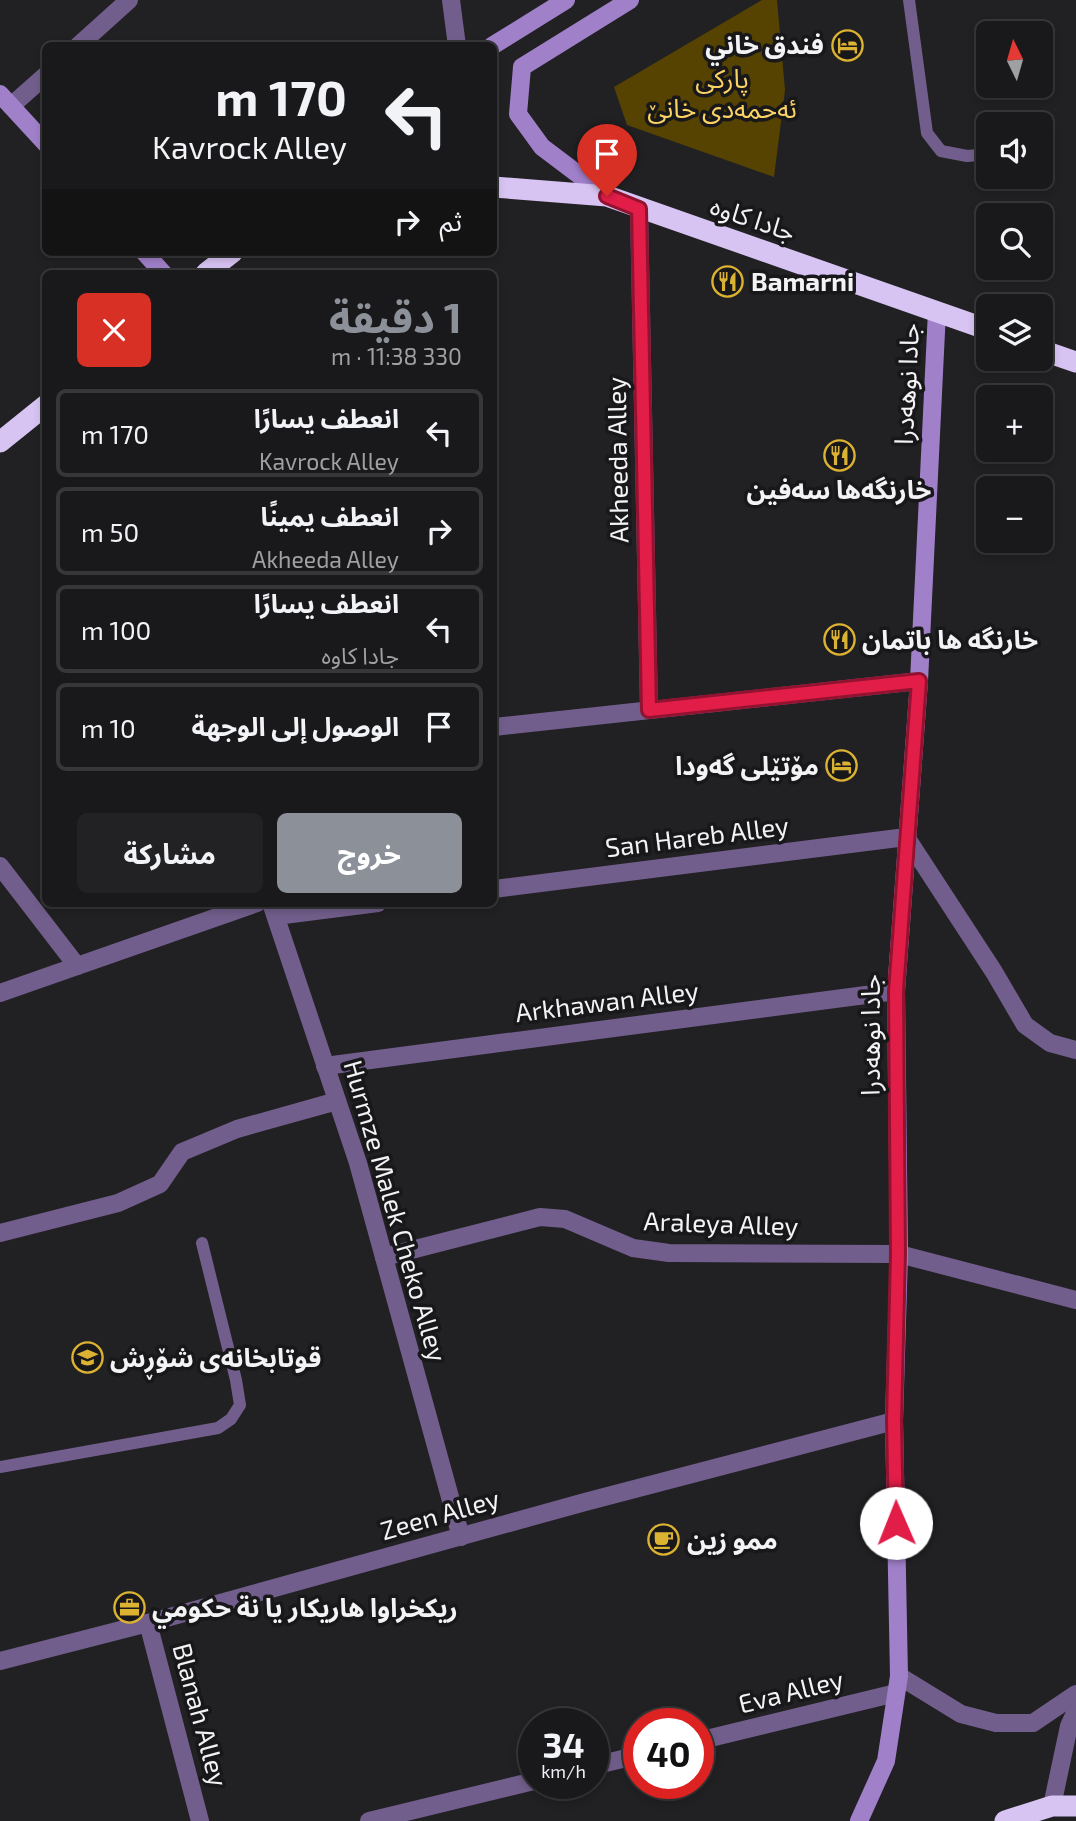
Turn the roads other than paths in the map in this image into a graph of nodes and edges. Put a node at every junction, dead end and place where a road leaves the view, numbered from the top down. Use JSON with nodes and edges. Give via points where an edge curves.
{"nodes":[{"id":1,"x":130,"y":0,"type":"edge"},
{"id":2,"x":451,"y":0,"type":"edge"},
{"id":3,"x":566,"y":0,"type":"edge"},
{"id":4,"x":630,"y":0,"type":"edge"},
{"id":5,"x":909,"y":0,"type":"edge"},
{"id":6,"x":83,"y":42,"type":"edge"},
{"id":7,"x":456,"y":42,"type":"edge"},
{"id":8,"x":497,"y":43,"type":"edge"},
{"id":9,"x":42,"y":77,"type":"edge"},
{"id":10,"x":5,"y":100,"type":"edge"},
{"id":11,"x":42,"y":140,"type":"edge"},
{"id":12,"x":976,"y":155,"type":"edge"},
{"id":13,"x":497,"y":187,"type":"edge"},
{"id":14,"x":607,"y":196,"type":"junction"},
{"id":15,"x":639,"y":209,"type":"junction"},
{"id":16,"x":148,"y":256,"type":"edge"},
{"id":17,"x":228,"y":256,"type":"edge"},
{"id":18,"x":160,"y":270,"type":"edge"},
{"id":19,"x":210,"y":270,"type":"edge"},
{"id":20,"x":937,"y":311,"type":"junction"},
{"id":21,"x":976,"y":325,"type":"edge"},
{"id":22,"x":1053,"y":354,"type":"edge"},
{"id":23,"x":1076,"y":362,"type":"edge"},
{"id":24,"x":42,"y":408,"type":"edge"},
{"id":25,"x":0,"y":442,"type":"edge"},
{"id":26,"x":919,"y":681,"type":"junction"},
{"id":27,"x":649,"y":710,"type":"junction"},
{"id":28,"x":497,"y":727,"type":"edge"},
{"id":29,"x":906,"y":837,"type":"junction"},
{"id":30,"x":0,"y":866,"type":"edge"},
{"id":31,"x":497,"y":889,"type":"edge"},
{"id":32,"x":246,"y":907,"type":"edge"},
{"id":33,"x":308,"y":907,"type":"edge"},
{"id":34,"x":273,"y":909,"type":"edge"},
{"id":35,"x":77,"y":966,"type":"junction"},
{"id":36,"x":896,"y":991,"type":"junction"},
{"id":37,"x":0,"y":993,"type":"edge"},
{"id":38,"x":1076,"y":1050,"type":"edge"},
{"id":39,"x":325,"y":1066,"type":"junction"},
{"id":40,"x":337,"y":1101,"type":"junction"},
{"id":41,"x":0,"y":1233,"type":"edge"},
{"id":42,"x":202,"y":1243,"type":"dead end"},
{"id":43,"x":898,"y":1254,"type":"junction"},
{"id":44,"x":384,"y":1258,"type":"junction"},
{"id":45,"x":1076,"y":1300,"type":"edge"},
{"id":46,"x":894,"y":1421,"type":"junction"},
{"id":47,"x":0,"y":1467,"type":"edge"},
{"id":48,"x":461,"y":1537,"type":"junction"},
{"id":49,"x":148,"y":1623,"type":"junction"},
{"id":50,"x":0,"y":1661,"type":"edge"},
{"id":51,"x":897,"y":1684,"type":"junction"},
{"id":52,"x":1076,"y":1694,"type":"edge"},
{"id":53,"x":1076,"y":1711,"type":"edge"},
{"id":54,"x":714,"y":1736,"type":"edge"},
{"id":55,"x":518,"y":1785,"type":"edge"},
{"id":56,"x":1052,"y":1806,"type":"junction"},
{"id":57,"x":1076,"y":1806,"type":"edge"},
{"id":58,"x":201,"y":1821,"type":"edge"},
{"id":59,"x":369,"y":1821,"type":"edge"},
{"id":60,"x":859,"y":1821,"type":"edge"},
{"id":61,"x":1005,"y":1821,"type":"edge"}],
"edges":[{"from":1,"to":6,"type":"street"},
{"from":2,"to":7,"type":"street"},
{"from":3,"to":8,"type":"street"},
{"from":4,"to":14,"type":"street","via":[[522,67],[518,114],[542,147]]},
{"from":5,"to":12,"type":"lane","via":[[927,133],[942,151]]},
{"from":9,"to":10,"type":"street"},
{"from":10,"to":11,"type":"street"},
{"from":13,"to":14,"type":"highway","name":"جادا کاوه‌"},
{"from":14,"to":15,"type":"highway","name":"جادا کاوه‌"},
{"from":15,"to":20,"type":"highway","name":"جادا کاوه‌"},
{"from":15,"to":27,"type":"street","name":"Akheeda Alley"},
{"from":16,"to":18,"type":"street"},
{"from":17,"to":19,"type":"highway"},
{"from":20,"to":21,"type":"highway","name":"جادا کاوه‌"},
{"from":20,"to":26,"type":"street","name":"جادا نوهەدرا"},
{"from":22,"to":23,"type":"highway"},
{"from":24,"to":25,"type":"highway"},
{"from":26,"to":27,"type":"street"},
{"from":26,"to":29,"type":"street","name":"جادا نوهەدرا"},
{"from":27,"to":28,"type":"street"},
{"from":29,"to":31,"type":"street","name":"San Hareb Alley"},
{"from":29,"to":36,"type":"street","name":"جادا نوهەدرا"},
{"from":29,"to":38,"type":"street","via":[[1025,1025],[1050,1043]]},
{"from":30,"to":35,"type":"street"},
{"from":32,"to":35,"type":"street"},
{"from":33,"to":34,"type":"street"},
{"from":34,"to":39,"type":"street","name":"Hurmze Malek Cheko Alley"},
{"from":35,"to":37,"type":"street"},
{"from":36,"to":39,"type":"street","name":"Arkhawan Alley"},
{"from":36,"to":43,"type":"street","name":"جادا نوهەدرا"},
{"from":39,"to":40,"type":"street","name":"Hurmze Malek Cheko Alley"},
{"from":40,"to":41,"type":"street","via":[[237,1129],[181,1152],[160,1184],[118,1203]]},
{"from":40,"to":44,"type":"street","name":"Hurmze Malek Cheko Alley"},
{"from":42,"to":47,"type":"lane","via":[[236,1380],[240,1405],[231,1419],[218,1428]]},
{"from":43,"to":44,"type":"street","name":"Araleya Alley","via":[[669,1253],[633,1248],[565,1219],[540,1217]]},
{"from":43,"to":45,"type":"street","name":"Araleya Alley"},
{"from":43,"to":46,"type":"street","name":"جادا نوهەدرا"},
{"from":44,"to":48,"type":"street","name":"Hurmze Malek Cheko Alley"},
{"from":46,"to":48,"type":"street","name":"Zeen Alley"},
{"from":46,"to":51,"type":"street","name":"جادا نوهەدرا"},
{"from":48,"to":49,"type":"street","name":"Zeen Alley"},
{"from":49,"to":50,"type":"street","name":"Zeen Alley"},
{"from":49,"to":58,"type":"street","name":"Blanah Alley"},
{"from":51,"to":52,"type":"street","via":[[961,1714],[996,1723],[1033,1723]]},
{"from":51,"to":54,"type":"street","name":"Eva Alley"},
{"from":51,"to":60,"type":"street","name":"جادا نوهەدرا","via":[[886,1761]]},
{"from":53,"to":56,"type":"street"},
{"from":55,"to":59,"type":"street"},
{"from":56,"to":57,"type":"highway"},
{"from":56,"to":61,"type":"highway"}]}
